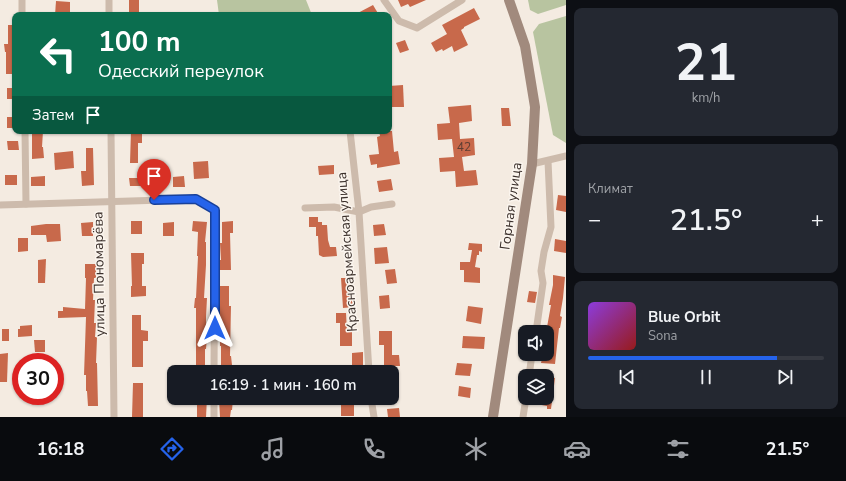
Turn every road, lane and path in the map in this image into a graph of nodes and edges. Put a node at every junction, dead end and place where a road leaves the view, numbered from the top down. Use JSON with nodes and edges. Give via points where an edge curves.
{"nodes":[{"id":1,"x":22,"y":0,"type":"edge"},
{"id":2,"x":109,"y":0,"type":"edge"},
{"id":3,"x":384,"y":0,"type":"edge"},
{"id":4,"x":462,"y":0,"type":"edge"},
{"id":5,"x":509,"y":0,"type":"edge"},
{"id":6,"x":22,"y":12,"type":"edge"},
{"id":7,"x":109,"y":12,"type":"edge"},
{"id":8,"x":25,"y":134,"type":"edge"},
{"id":9,"x":110,"y":134,"type":"edge"},
{"id":10,"x":350,"y":134,"type":"edge"},
{"id":11,"x":566,"y":156,"type":"edge"},
{"id":12,"x":548,"y":161,"type":"junction"},
{"id":13,"x":532,"y":164,"type":"junction"},
{"id":14,"x":111,"y":201,"type":"junction"},
{"id":15,"x":26,"y":204,"type":"junction"},
{"id":16,"x":392,"y":204,"type":"dead end"},
{"id":17,"x":0,"y":205,"type":"edge"},
{"id":18,"x":305,"y":208,"type":"dead end"},
{"id":19,"x":359,"y":212,"type":"junction"},
{"id":20,"x":537,"y":325,"type":"edge"},
{"id":21,"x":214,"y":365,"type":"edge"},
{"id":22,"x":369,"y":365,"type":"edge"},
{"id":23,"x":214,"y":405,"type":"edge"},
{"id":24,"x":372,"y":405,"type":"edge"},
{"id":25,"x":525,"y":405,"type":"edge"},
{"id":26,"x":114,"y":417,"type":"edge"},
{"id":27,"x":214,"y":417,"type":"edge"},
{"id":28,"x":374,"y":417,"type":"edge"},
{"id":29,"x":493,"y":417,"type":"edge"},
{"id":30,"x":523,"y":417,"type":"edge"}],
"edges":[{"from":1,"to":6,"type":"street"},
{"from":2,"to":7,"type":"street"},
{"from":3,"to":4,"type":"street","via":[[399,21],[417,28]]},
{"from":5,"to":13,"type":"street","name":"Горная улица","via":[[525,46],[535,107]]},
{"from":8,"to":15,"type":"street"},
{"from":9,"to":14,"type":"street","name":"улица Пономарёва"},
{"from":10,"to":19,"type":"street","name":"Красноармейская улица"},
{"from":11,"to":12,"type":"street"},
{"from":12,"to":13,"type":"street"},
{"from":12,"to":20,"type":"street","via":[[551,227],[541,271],[543,282]]},
{"from":13,"to":29,"type":"street","name":"Горная улица"},
{"from":14,"to":15,"type":"street"},
{"from":14,"to":21,"type":"street","via":[[196,199],[215,210]]},
{"from":14,"to":26,"type":"street","name":"улица Пономарёва"},
{"from":15,"to":17,"type":"street"},
{"from":16,"to":19,"type":"street","via":[[371,207]]},
{"from":18,"to":19,"type":"street","via":[[334,207]]},
{"from":19,"to":22,"type":"street","name":"Красноармейская улица"},
{"from":23,"to":27,"type":"street"},
{"from":24,"to":28,"type":"street"},
{"from":25,"to":30,"type":"street"}]}
